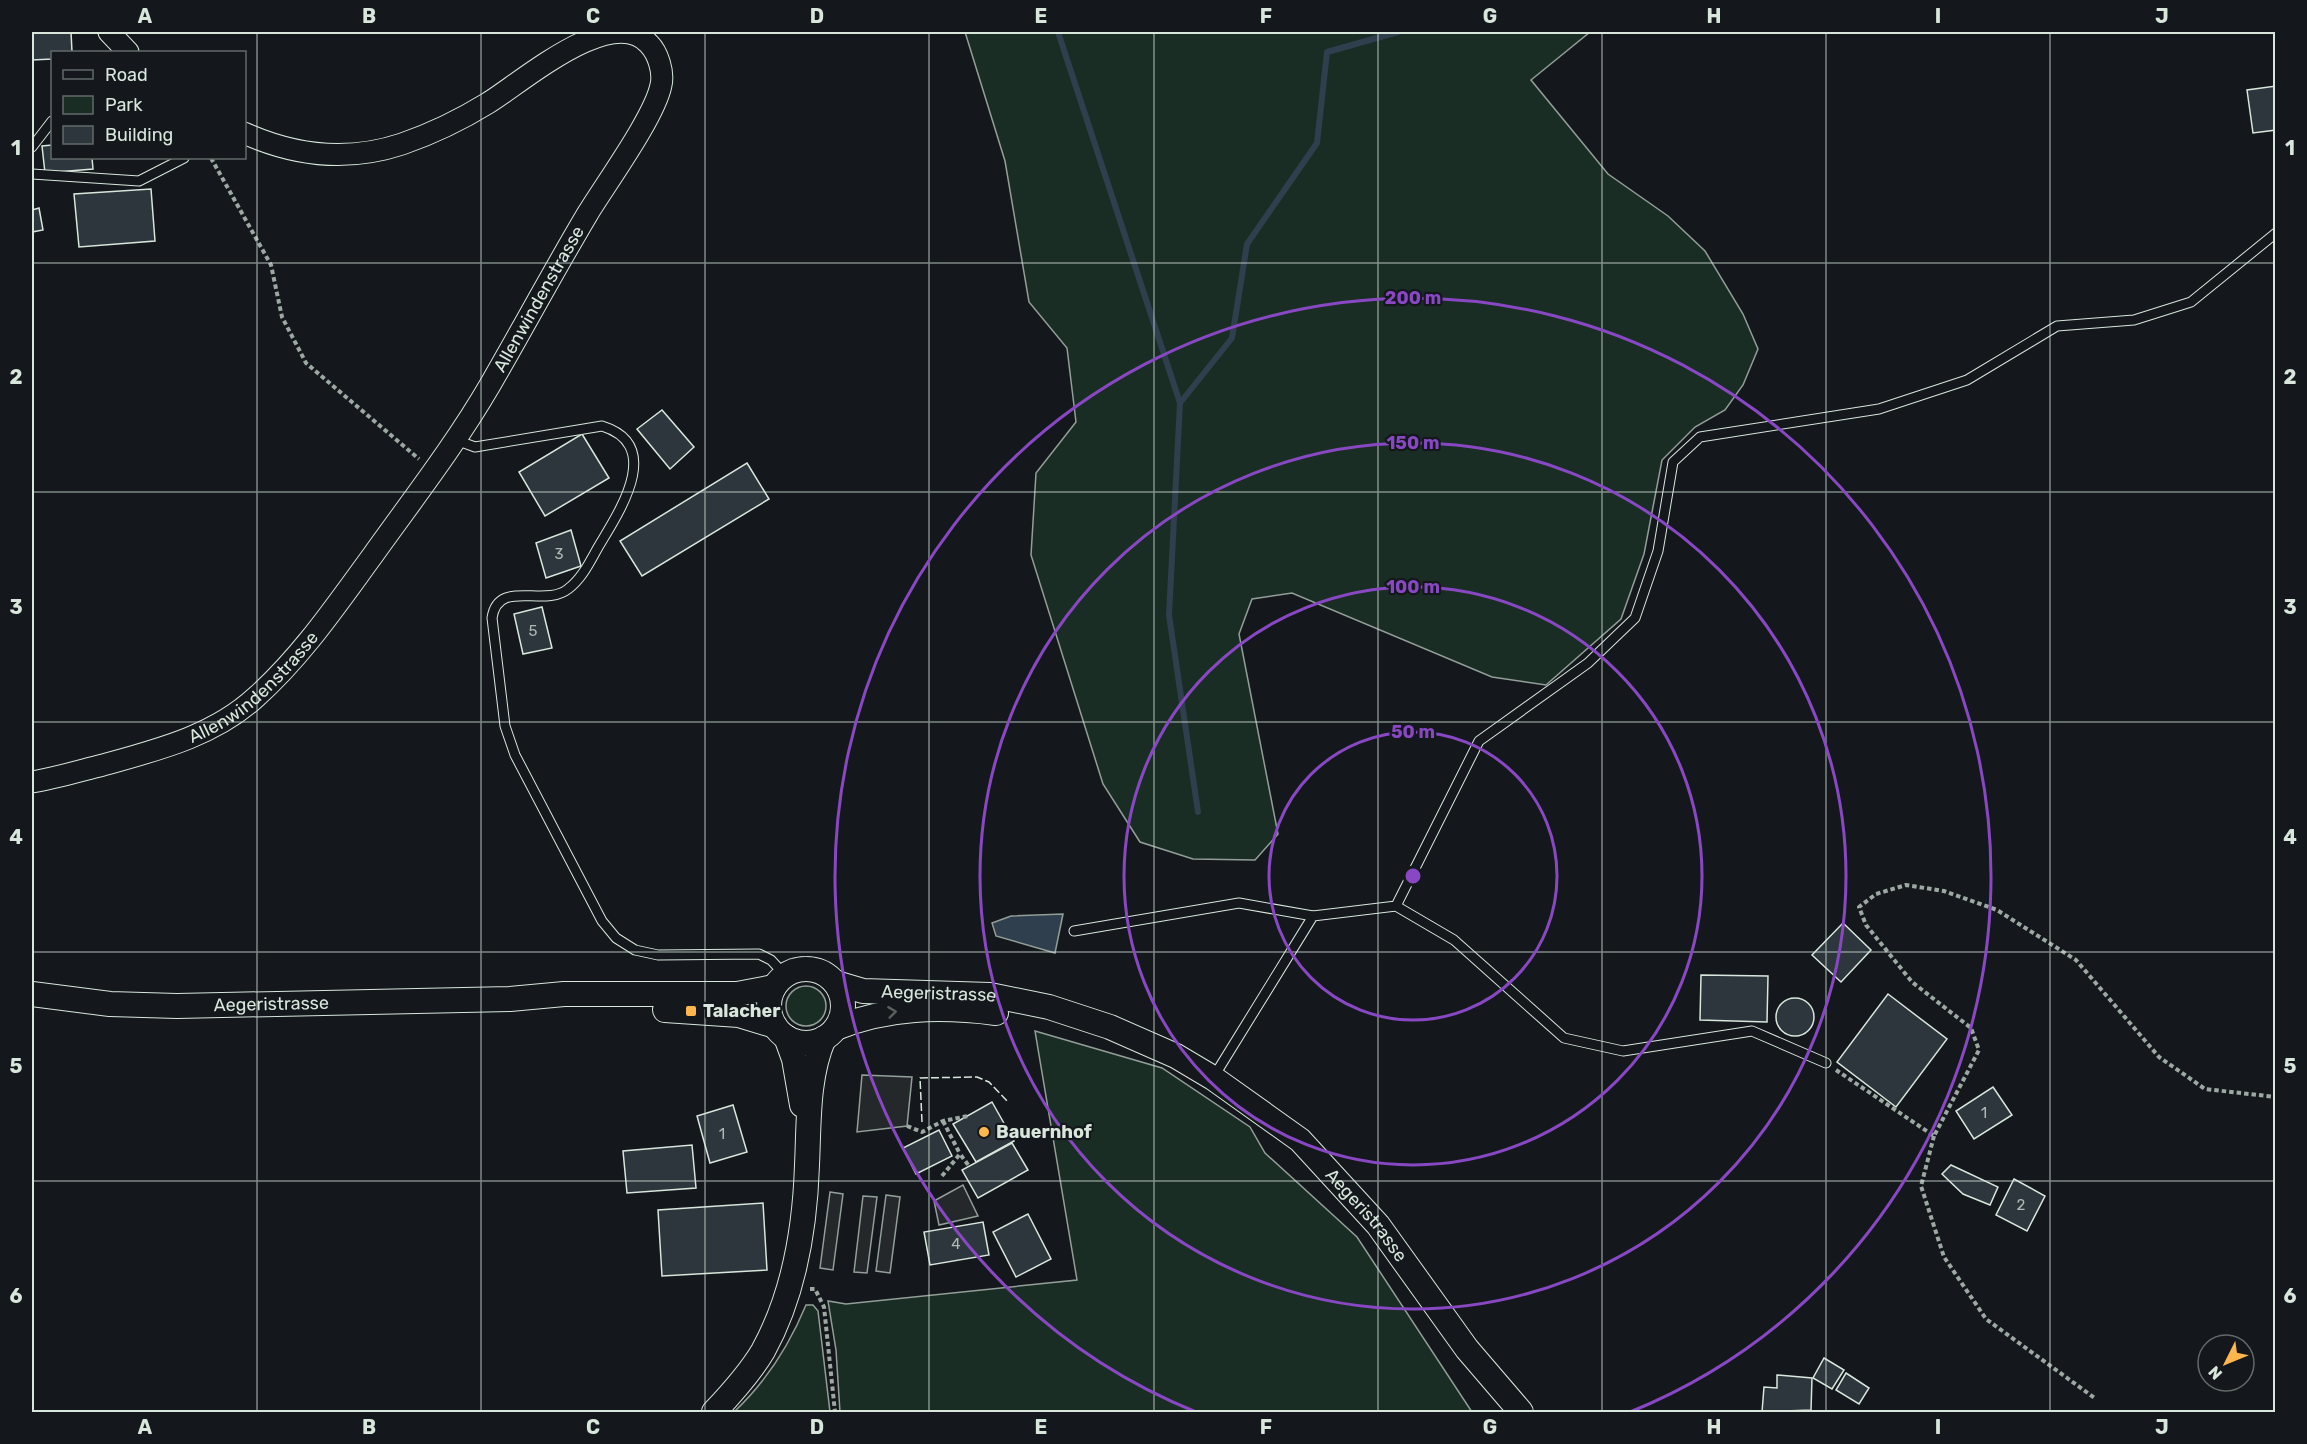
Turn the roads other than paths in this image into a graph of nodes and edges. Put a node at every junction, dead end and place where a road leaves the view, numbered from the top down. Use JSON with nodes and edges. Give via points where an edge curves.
{"nodes":[{"id":1,"x":51,"y":122,"type":"edge"},
{"id":2,"x":246,"y":134,"type":"edge"},
{"id":3,"x":32,"y":147,"type":"edge"},
{"id":4,"x":182,"y":159,"type":"edge"},
{"id":5,"x":32,"y":174,"type":"edge"},
{"id":6,"x":2276,"y":233,"type":"edge"},
{"id":7,"x":456,"y":440,"type":"junction"},
{"id":8,"x":32,"y":782,"type":"edge"},
{"id":9,"x":1396,"y":906,"type":"junction"},
{"id":10,"x":1313,"y":916,"type":"junction"},
{"id":11,"x":1074,"y":931,"type":"dead end"},
{"id":12,"x":836,"y":975,"type":"junction"},
{"id":13,"x":779,"y":976,"type":"junction"},
{"id":14,"x":32,"y":994,"type":"edge"},
{"id":15,"x":510,"y":999,"type":"junction"},
{"id":16,"x":781,"y":1031,"type":"junction"},
{"id":17,"x":830,"y":1033,"type":"junction"},
{"id":18,"x":1176,"y":1056,"type":"junction"},
{"id":19,"x":1826,"y":1063,"type":"road end"},
{"id":20,"x":1213,"y":1078,"type":"junction"},
{"id":21,"x":807,"y":1143,"type":"junction"},
{"id":22,"x":714,"y":1413,"type":"edge"},
{"id":23,"x":1521,"y":1413,"type":"edge"}],
"edges":[{"from":1,"to":3,"type":"lane"},
{"from":2,"to":7,"type":"street","name":"Allenwindenstrasse","via":[[313,155],[349,155],[400,145],[488,104],[598,35],[628,32],[650,44],[660,62],[662,84],[647,116]]},
{"from":4,"to":5,"type":"lane","via":[[140,180]]},
{"from":6,"to":9,"type":"lane","via":[[2191,302],[2134,321],[2057,326],[1967,380],[1879,410],[1700,437],[1673,462],[1658,551],[1635,618],[1588,663],[1479,741]]},
{"from":7,"to":8,"type":"street","name":"Allenwindenstrasse","via":[[323,625],[255,699],[210,730],[183,741]]},
{"from":7,"to":13,"type":"lane","via":[[475,447],[602,426],[615,430],[632,451],[634,465],[626,500],[579,579],[554,596],[511,595],[494,607],[492,618],[505,726],[515,755],[557,836],[602,921],[616,938],[635,950],[658,955],[759,954]]},
{"from":9,"to":10,"type":"lane"},
{"from":9,"to":19,"type":"lane","via":[[1454,940],[1564,1038],[1623,1051],[1752,1031]]},
{"from":10,"to":11,"type":"lane","via":[[1239,903]]},
{"from":10,"to":20,"type":"lane"},
{"from":12,"to":13,"type":"main road","name":"Aegeristrasse","via":[[795,970]]},
{"from":12,"to":17,"type":"main road","via":[[843,1003],[840,1021]]},
{"from":12,"to":18,"type":"main road","name":"Aegeristrasse","via":[[863,991],[951,992],[1028,1002],[1110,1027]]},
{"from":13,"to":15,"type":"main road","name":"Aegeristrasse","via":[[737,994],[564,994]]},
{"from":13,"to":16,"type":"main road","via":[[769,1006]]},
{"from":14,"to":15,"type":"main road","name":"Aegeristrasse","via":[[110,1004],[177,1006]]},
{"from":15,"to":16,"type":"main road","name":"Aegeristrasse","via":[[561,1006],[739,1015]]},
{"from":16,"to":17,"type":"main road","name":"Aegeristrasse","via":[[809,1043]]},
{"from":16,"to":21,"type":"main road","via":[[797,1076]]},
{"from":17,"to":18,"type":"main road","name":"Aegeristrasse","one_way":true,"via":[[871,1015],[974,1010],[1068,1025]]},
{"from":17,"to":21,"type":"main road","via":[[817,1054]]},
{"from":18,"to":20,"type":"main road","name":"Aegeristrasse"},
{"from":20,"to":23,"type":"main road","name":"Aegeristrasse","via":[[1269,1116],[1308,1149],[1378,1226],[1467,1349]]},
{"from":21,"to":22,"type":"main road","via":[[803,1216],[789,1288],[762,1352]]}]}
